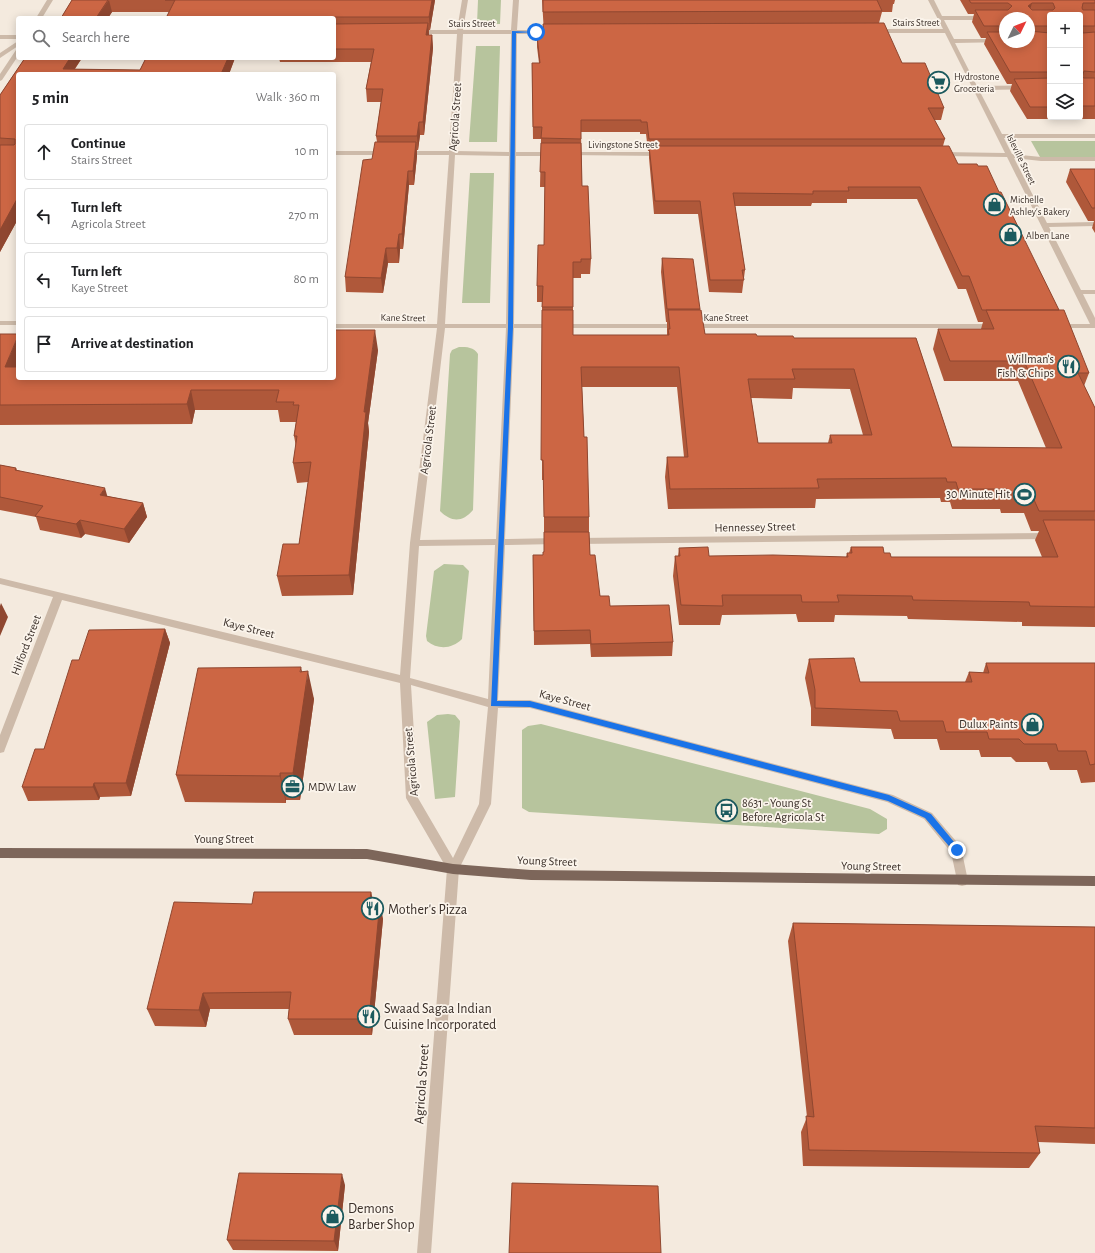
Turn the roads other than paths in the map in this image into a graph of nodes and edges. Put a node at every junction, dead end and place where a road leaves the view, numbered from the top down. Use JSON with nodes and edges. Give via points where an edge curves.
{"nodes":[{"id":1,"x":50,"y":0,"type":"edge"},
{"id":2,"x":465,"y":0,"type":"edge"},
{"id":3,"x":516,"y":0,"type":"edge"},
{"id":4,"x":931,"y":0,"type":"edge"},
{"id":5,"x":39,"y":16,"type":"edge"},
{"id":6,"x":940,"y":18,"type":"junction"},
{"id":7,"x":999,"y":18,"type":"edge"},
{"id":8,"x":867,"y":31,"type":"edge"},
{"id":9,"x":946,"y":31,"type":"junction"},
{"id":10,"x":411,"y":32,"type":"edge"},
{"id":11,"x":460,"y":32,"type":"junction"},
{"id":12,"x":514,"y":32,"type":"junction"},
{"id":13,"x":560,"y":32,"type":"edge"},
{"id":14,"x":0,"y":36,"type":"edge"},
{"id":15,"x":16,"y":37,"type":"edge"},
{"id":16,"x":951,"y":41,"type":"junction"},
{"id":17,"x":999,"y":41,"type":"edge"},
{"id":18,"x":16,"y":44,"type":"edge"},
{"id":19,"x":16,"y":54,"type":"edge"},
{"id":20,"x":0,"y":56,"type":"edge"},
{"id":21,"x":0,"y":79,"type":"edge"},
{"id":22,"x":1047,"y":87,"type":"edge"},
{"id":23,"x":975,"y":88,"type":"junction"},
{"id":24,"x":999,"y":136,"type":"junction"},
{"id":25,"x":1095,"y":136,"type":"edge"},
{"id":26,"x":390,"y":153,"type":"edge"},
{"id":27,"x":398,"y":153,"type":"edge"},
{"id":28,"x":452,"y":153,"type":"junction"},
{"id":29,"x":512,"y":153,"type":"junction"},
{"id":30,"x":336,"y":154,"type":"edge"},
{"id":31,"x":667,"y":154,"type":"edge"},
{"id":32,"x":936,"y":154,"type":"edge"},
{"id":33,"x":1007,"y":155,"type":"junction"},
{"id":34,"x":1095,"y":159,"type":"edge"},
{"id":35,"x":1044,"y":224,"type":"junction"},
{"id":36,"x":1095,"y":224,"type":"edge"},
{"id":37,"x":1078,"y":292,"type":"junction"},
{"id":38,"x":1095,"y":292,"type":"edge"},
{"id":39,"x":0,"y":323,"type":"edge"},
{"id":40,"x":16,"y":323,"type":"edge"},
{"id":41,"x":336,"y":326,"type":"edge"},
{"id":42,"x":999,"y":326,"type":"edge"},
{"id":43,"x":1047,"y":326,"type":"edge"},
{"id":44,"x":1095,"y":326,"type":"edge"},
{"id":45,"x":441,"y":327,"type":"junction"},
{"id":46,"x":510,"y":327,"type":"junction"},
{"id":47,"x":1055,"y":536,"type":"edge"},
{"id":48,"x":501,"y":542,"type":"junction"},
{"id":49,"x":415,"y":543,"type":"junction"},
{"id":50,"x":0,"y":581,"type":"edge"},
{"id":51,"x":59,"y":595,"type":"junction"},
{"id":52,"x":405,"y":680,"type":"junction"},
{"id":53,"x":493,"y":704,"type":"junction"},
{"id":54,"x":0,"y":749,"type":"edge"},
{"id":55,"x":0,"y":853,"type":"edge"},
{"id":56,"x":453,"y":869,"type":"junction"},
{"id":57,"x":962,"y":881,"type":"junction"},
{"id":58,"x":1095,"y":881,"type":"edge"},
{"id":59,"x":424,"y":1253,"type":"edge"}],
"edges":[{"from":1,"to":5,"type":"street"},
{"from":2,"to":11,"type":"street","name":"Agricola Street"},
{"from":3,"to":12,"type":"street","name":"Agricola Street"},
{"from":4,"to":6,"type":"street","name":"Isleville Street"},
{"from":6,"to":7,"type":"street"},
{"from":6,"to":9,"type":"street","name":"Isleville Street"},
{"from":8,"to":9,"type":"street","name":"Stairs Street"},
{"from":9,"to":16,"type":"street","name":"Isleville Street"},
{"from":10,"to":11,"type":"street","name":"Stairs Street"},
{"from":11,"to":12,"type":"street","name":"Stairs Street"},
{"from":11,"to":28,"type":"street","name":"Agricola Street"},
{"from":12,"to":13,"type":"street","name":"Stairs Street"},
{"from":12,"to":29,"type":"street","name":"Agricola Street"},
{"from":14,"to":15,"type":"street"},
{"from":16,"to":17,"type":"street"},
{"from":16,"to":23,"type":"street","name":"Isleville Street"},
{"from":18,"to":20,"type":"street"},
{"from":19,"to":21,"type":"street"},
{"from":22,"to":23,"type":"street"},
{"from":23,"to":24,"type":"street","name":"Isleville Street"},
{"from":24,"to":25,"type":"street"},
{"from":24,"to":33,"type":"street","name":"Isleville Street"},
{"from":26,"to":30,"type":"street"},
{"from":27,"to":28,"type":"street","name":"Livingstone Street"},
{"from":28,"to":29,"type":"street","name":"Livingstone Street"},
{"from":28,"to":45,"type":"street","name":"Agricola Street"},
{"from":29,"to":31,"type":"street","name":"Livingstone Street"},
{"from":29,"to":46,"type":"street","name":"Agricola Street"},
{"from":32,"to":33,"type":"street"},
{"from":33,"to":34,"type":"street","via":[[1041,159]]},
{"from":33,"to":35,"type":"street","name":"Isleville Street"},
{"from":35,"to":36,"type":"street"},
{"from":35,"to":37,"type":"street","name":"Isleville Street"},
{"from":37,"to":38,"type":"street"},
{"from":37,"to":44,"type":"street","name":"Isleville Street"},
{"from":39,"to":40,"type":"street"},
{"from":41,"to":45,"type":"street","name":"Kane Street"},
{"from":42,"to":46,"type":"street","name":"Kane Street"},
{"from":43,"to":44,"type":"street"},
{"from":45,"to":46,"type":"street","name":"Kane Street"},
{"from":45,"to":49,"type":"street","name":"Agricola Street"},
{"from":46,"to":48,"type":"street","name":"Agricola Street"},
{"from":47,"to":48,"type":"street","name":"Hennessey Street"},
{"from":48,"to":49,"type":"street","name":"Hennessey Street"},
{"from":48,"to":53,"type":"street","name":"Agricola Street"},
{"from":49,"to":52,"type":"street","name":"Agricola Street"},
{"from":50,"to":51,"type":"street","name":"Kaye Street"},
{"from":51,"to":52,"type":"street","name":"Kaye Street"},
{"from":51,"to":54,"type":"street","name":"Hilford Street"},
{"from":52,"to":53,"type":"street","name":"Kaye Street"},
{"from":52,"to":56,"type":"street","name":"Agricola Street","via":[[412,798]]},
{"from":53,"to":56,"type":"street","name":"Agricola Street","via":[[485,804]]},
{"from":53,"to":57,"type":"street","name":"Kaye Street","via":[[530,704],[889,798],[928,816],[957,850]]},
{"from":55,"to":56,"type":"main road","name":"Young Street","via":[[367,854]]},
{"from":56,"to":57,"type":"main road","name":"Young Street","via":[[531,875]]},
{"from":56,"to":59,"type":"street","name":"Agricola Street"},
{"from":57,"to":58,"type":"main road","name":"Young Street"}]}
